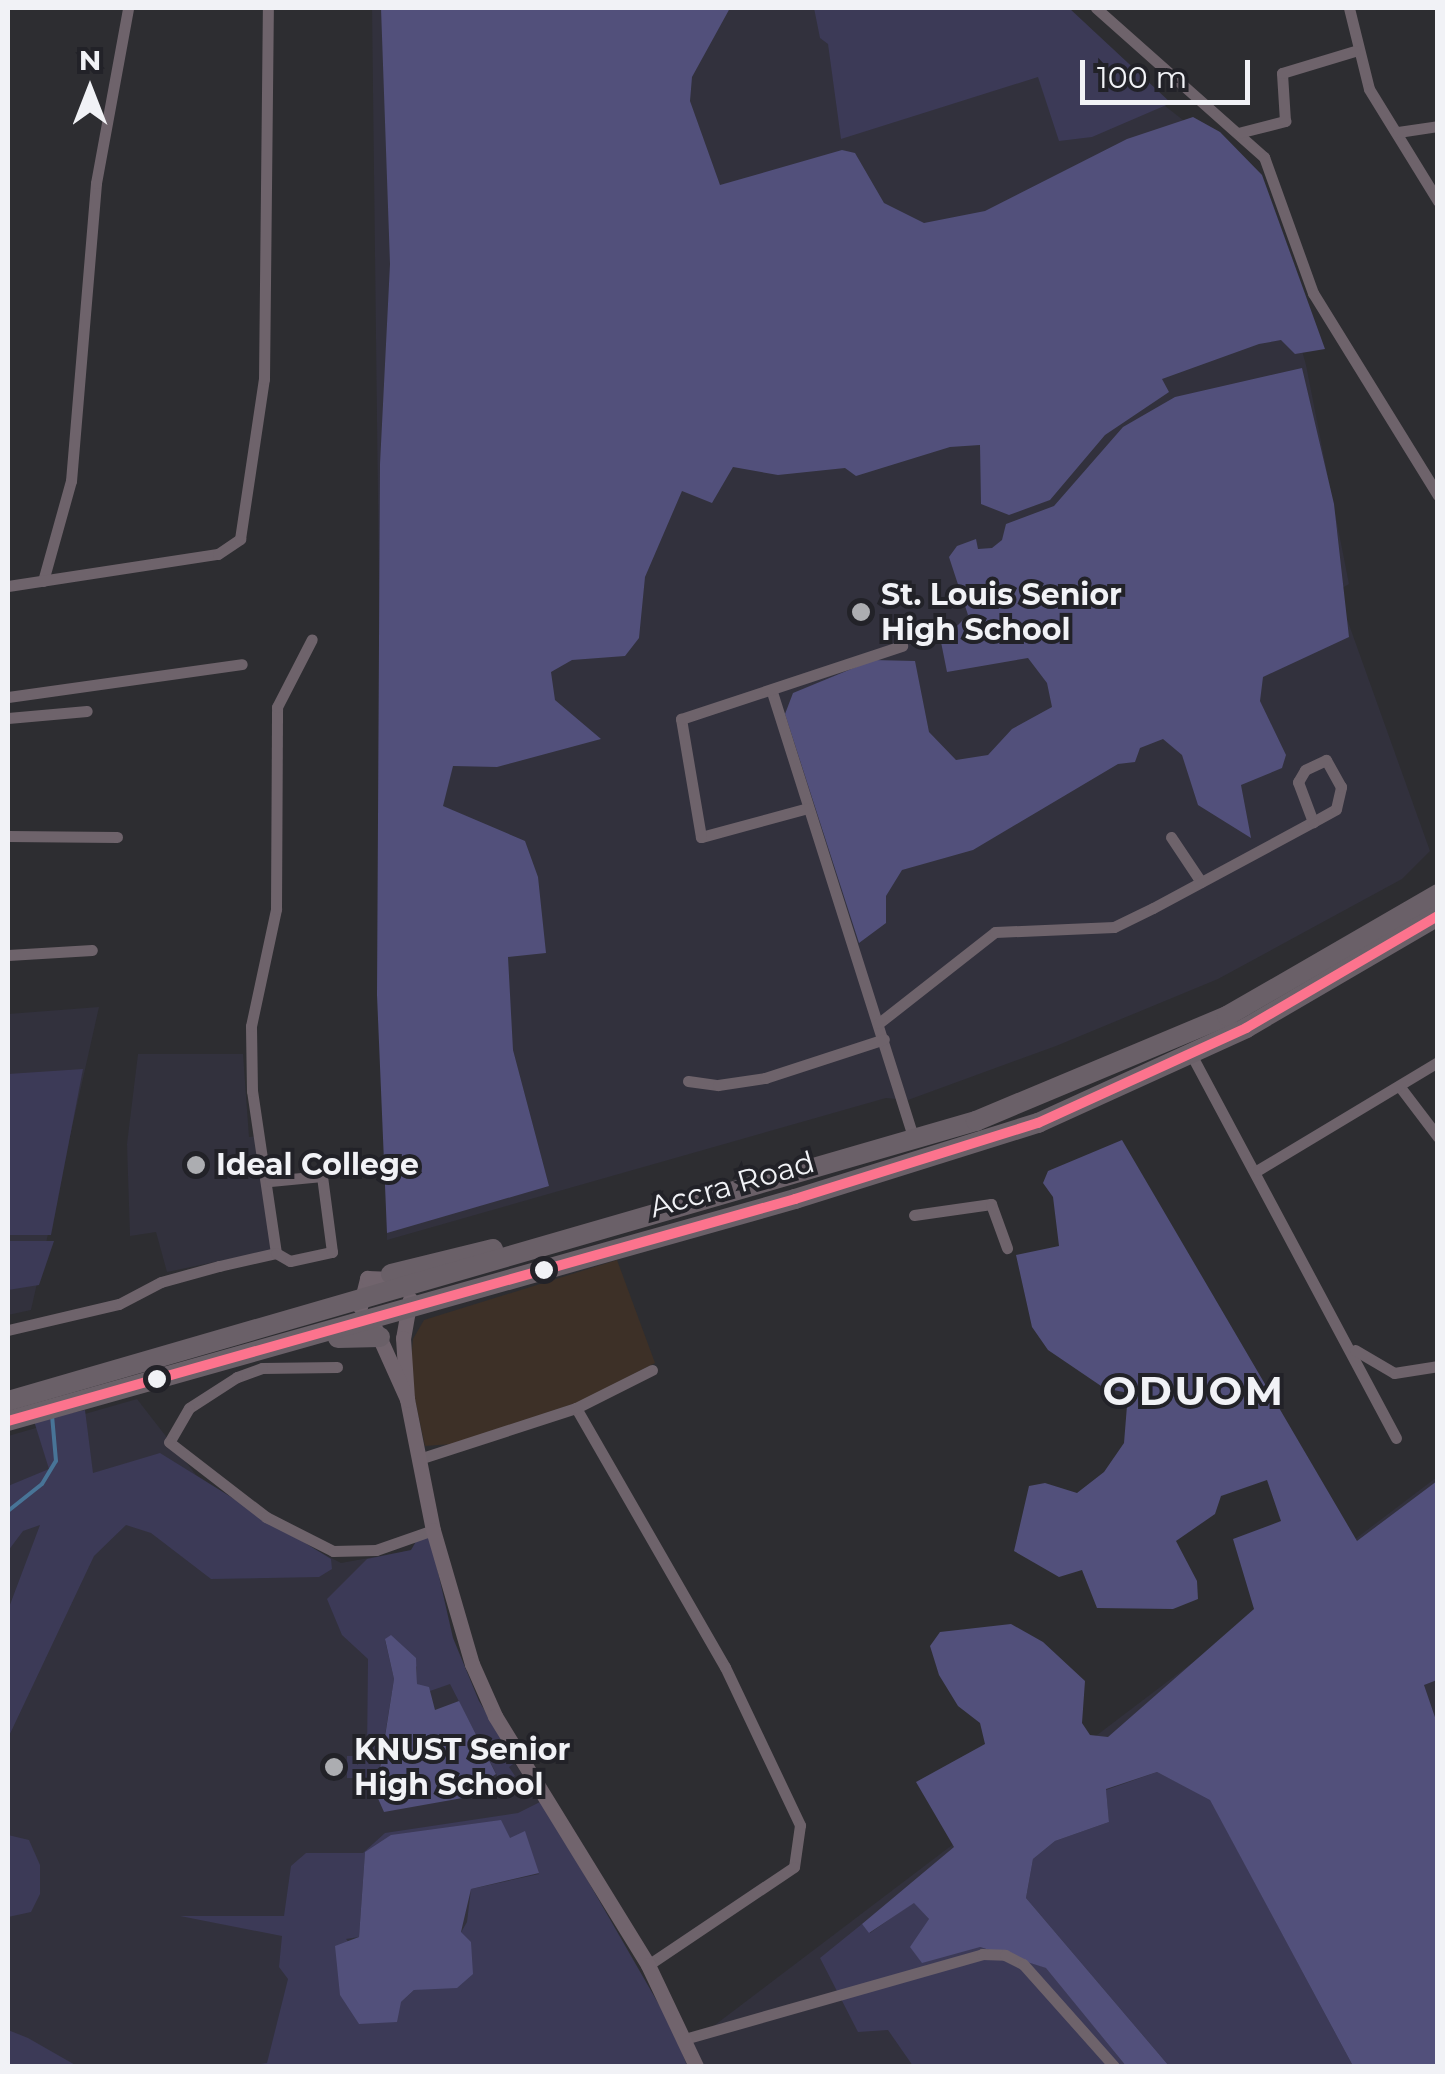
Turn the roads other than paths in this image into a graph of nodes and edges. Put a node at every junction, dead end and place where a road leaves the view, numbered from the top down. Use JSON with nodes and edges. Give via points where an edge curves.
{"nodes":[{"id":1,"x":128,"y":8,"type":"edge"},
{"id":2,"x":268,"y":8,"type":"edge"},
{"id":3,"x":1348,"y":8,"type":"edge"},
{"id":4,"x":1106,"y":10,"type":"edge"},
{"id":5,"x":1355,"y":51,"type":"junction"},
{"id":6,"x":1438,"y":126,"type":"edge"},
{"id":7,"x":1398,"y":132,"type":"junction"},
{"id":8,"x":1238,"y":134,"type":"junction"},
{"id":9,"x":1438,"y":201,"type":"edge"},
{"id":10,"x":1438,"y":495,"type":"edge"},
{"id":11,"x":43,"y":582,"type":"junction"},
{"id":12,"x":8,"y":586,"type":"edge"},
{"id":13,"x":312,"y":639,"type":"dead end"},
{"id":14,"x":902,"y":646,"type":"dead end"},
{"id":15,"x":242,"y":664,"type":"dead end"},
{"id":16,"x":772,"y":692,"type":"junction"},
{"id":17,"x":8,"y":697,"type":"edge"},
{"id":18,"x":87,"y":711,"type":"dead end"},
{"id":19,"x":8,"y":718,"type":"edge"},
{"id":20,"x":808,"y":808,"type":"junction"},
{"id":21,"x":1313,"y":822,"type":"junction"},
{"id":22,"x":8,"y":836,"type":"edge"},
{"id":23,"x":117,"y":836,"type":"dead end"},
{"id":24,"x":1172,"y":837,"type":"dead end"},
{"id":25,"x":1201,"y":882,"type":"junction"},
{"id":26,"x":1438,"y":894,"type":"edge"},
{"id":27,"x":1438,"y":916,"type":"edge"},
{"id":28,"x":92,"y":950,"type":"dead end"},
{"id":29,"x":8,"y":954,"type":"edge"},
{"id":30,"x":879,"y":1023,"type":"junction"},
{"id":31,"x":884,"y":1040,"type":"junction"},
{"id":32,"x":1192,"y":1056,"type":"junction"},
{"id":33,"x":1438,"y":1062,"type":"edge"},
{"id":34,"x":688,"y":1081,"type":"dead end"},
{"id":35,"x":1400,"y":1087,"type":"junction"},
{"id":36,"x":1438,"y":1137,"type":"edge"},
{"id":37,"x":915,"y":1142,"type":"junction"},
{"id":38,"x":1258,"y":1170,"type":"junction"},
{"id":39,"x":270,"y":1181,"type":"junction"},
{"id":40,"x":914,"y":1215,"type":"dead end"},
{"id":41,"x":1007,"y":1248,"type":"dead end"},
{"id":42,"x":276,"y":1253,"type":"junction"},
{"id":43,"x":404,"y":1289,"type":"junction"},
{"id":44,"x":363,"y":1310,"type":"junction"},
{"id":45,"x":8,"y":1330,"type":"edge"},
{"id":46,"x":380,"y":1337,"type":"junction"},
{"id":47,"x":1352,"y":1348,"type":"junction"},
{"id":48,"x":243,"y":1354,"type":"junction"},
{"id":49,"x":1438,"y":1366,"type":"edge"},
{"id":50,"x":337,"y":1367,"type":"dead end"},
{"id":51,"x":652,"y":1370,"type":"dead end"},
{"id":52,"x":407,"y":1400,"type":"junction"},
{"id":53,"x":8,"y":1401,"type":"edge"},
{"id":54,"x":576,"y":1408,"type":"junction"},
{"id":55,"x":8,"y":1421,"type":"edge"},
{"id":56,"x":1396,"y":1438,"type":"dead end"},
{"id":57,"x":419,"y":1459,"type":"junction"},
{"id":58,"x":434,"y":1530,"type":"junction"},
{"id":59,"x":648,"y":1965,"type":"junction"},
{"id":60,"x":688,"y":2038,"type":"junction"},
{"id":61,"x":696,"y":2066,"type":"edge"},
{"id":62,"x":1114,"y":2066,"type":"edge"}],
"edges":[{"from":1,"to":11,"type":"street","via":[[96,183],[71,482]]},
{"from":2,"to":11,"type":"street","via":[[264,379],[240,539],[218,554]]},
{"from":3,"to":5,"type":"street"},
{"from":4,"to":8,"type":"street"},
{"from":5,"to":7,"type":"street","via":[[1369,89]]},
{"from":5,"to":8,"type":"street","via":[[1282,73],[1284,121]]},
{"from":6,"to":7,"type":"street"},
{"from":7,"to":9,"type":"street"},
{"from":8,"to":10,"type":"street","via":[[1264,157],[1313,294]]},
{"from":11,"to":12,"type":"street"},
{"from":13,"to":39,"type":"street","via":[[277,707],[276,909],[250,1026],[252,1091]]},
{"from":14,"to":16,"type":"street"},
{"from":15,"to":17,"type":"street"},
{"from":16,"to":20,"type":"street"},
{"from":16,"to":20,"type":"street","via":[[680,719],[699,832],[706,838]]},
{"from":18,"to":19,"type":"street"},
{"from":20,"to":30,"type":"street"},
{"from":21,"to":21,"type":"street","via":[[1336,809],[1341,787],[1326,760],[1305,770],[1298,782]]},
{"from":21,"to":25,"type":"street"},
{"from":22,"to":23,"type":"street"},
{"from":24,"to":25,"type":"street"},
{"from":25,"to":30,"type":"street","via":[[1114,927],[995,932]]},
{"from":26,"to":37,"type":"highway","name":"Accra Road","via":[[1184,1036]]},
{"from":27,"to":32,"type":"highway","name":"Accra Road"},
{"from":28,"to":29,"type":"street"},
{"from":30,"to":31,"type":"street"},
{"from":31,"to":34,"type":"street","via":[[765,1078],[718,1085]]},
{"from":31,"to":37,"type":"street"},
{"from":32,"to":38,"type":"street"},
{"from":32,"to":43,"type":"highway","name":"Accra Road","via":[[972,1146]]},
{"from":33,"to":35,"type":"street"},
{"from":35,"to":36,"type":"street"},
{"from":35,"to":38,"type":"street"},
{"from":37,"to":43,"type":"highway","name":"Accra Road"},
{"from":38,"to":47,"type":"street"},
{"from":39,"to":42,"type":"street"},
{"from":39,"to":42,"type":"street","via":[[322,1176],[334,1249],[290,1261]]},
{"from":40,"to":41,"type":"street","via":[[991,1204]]},
{"from":42,"to":45,"type":"street","via":[[162,1282],[49,1325]]},
{"from":43,"to":44,"type":"highway","name":"Accra Road"},
{"from":43,"to":52,"type":"street"},
{"from":44,"to":46,"type":"street"},
{"from":44,"to":48,"type":"highway","name":"Accra Road"},
{"from":44,"to":53,"type":"highway","name":"Accra Road"},
{"from":46,"to":48,"type":"highway","via":[[356,1333],[267,1356]]},
{"from":46,"to":52,"type":"street"},
{"from":47,"to":49,"type":"street","via":[[1394,1373]]},
{"from":47,"to":56,"type":"street"},
{"from":48,"to":55,"type":"highway","name":"Accra Road"},
{"from":50,"to":58,"type":"street","via":[[262,1368],[237,1376],[189,1408],[168,1442],[266,1517],[332,1551],[376,1550]]},
{"from":51,"to":54,"type":"street"},
{"from":52,"to":57,"type":"street"},
{"from":54,"to":57,"type":"street"},
{"from":54,"to":59,"type":"street","via":[[725,1667],[800,1825],[794,1867]]},
{"from":57,"to":58,"type":"street"},
{"from":58,"to":59,"type":"street","via":[[472,1664],[495,1716]]},
{"from":59,"to":60,"type":"street"},
{"from":60,"to":61,"type":"street"},
{"from":60,"to":62,"type":"street","via":[[982,1954],[1005,1955],[1023,1964]]}]}
